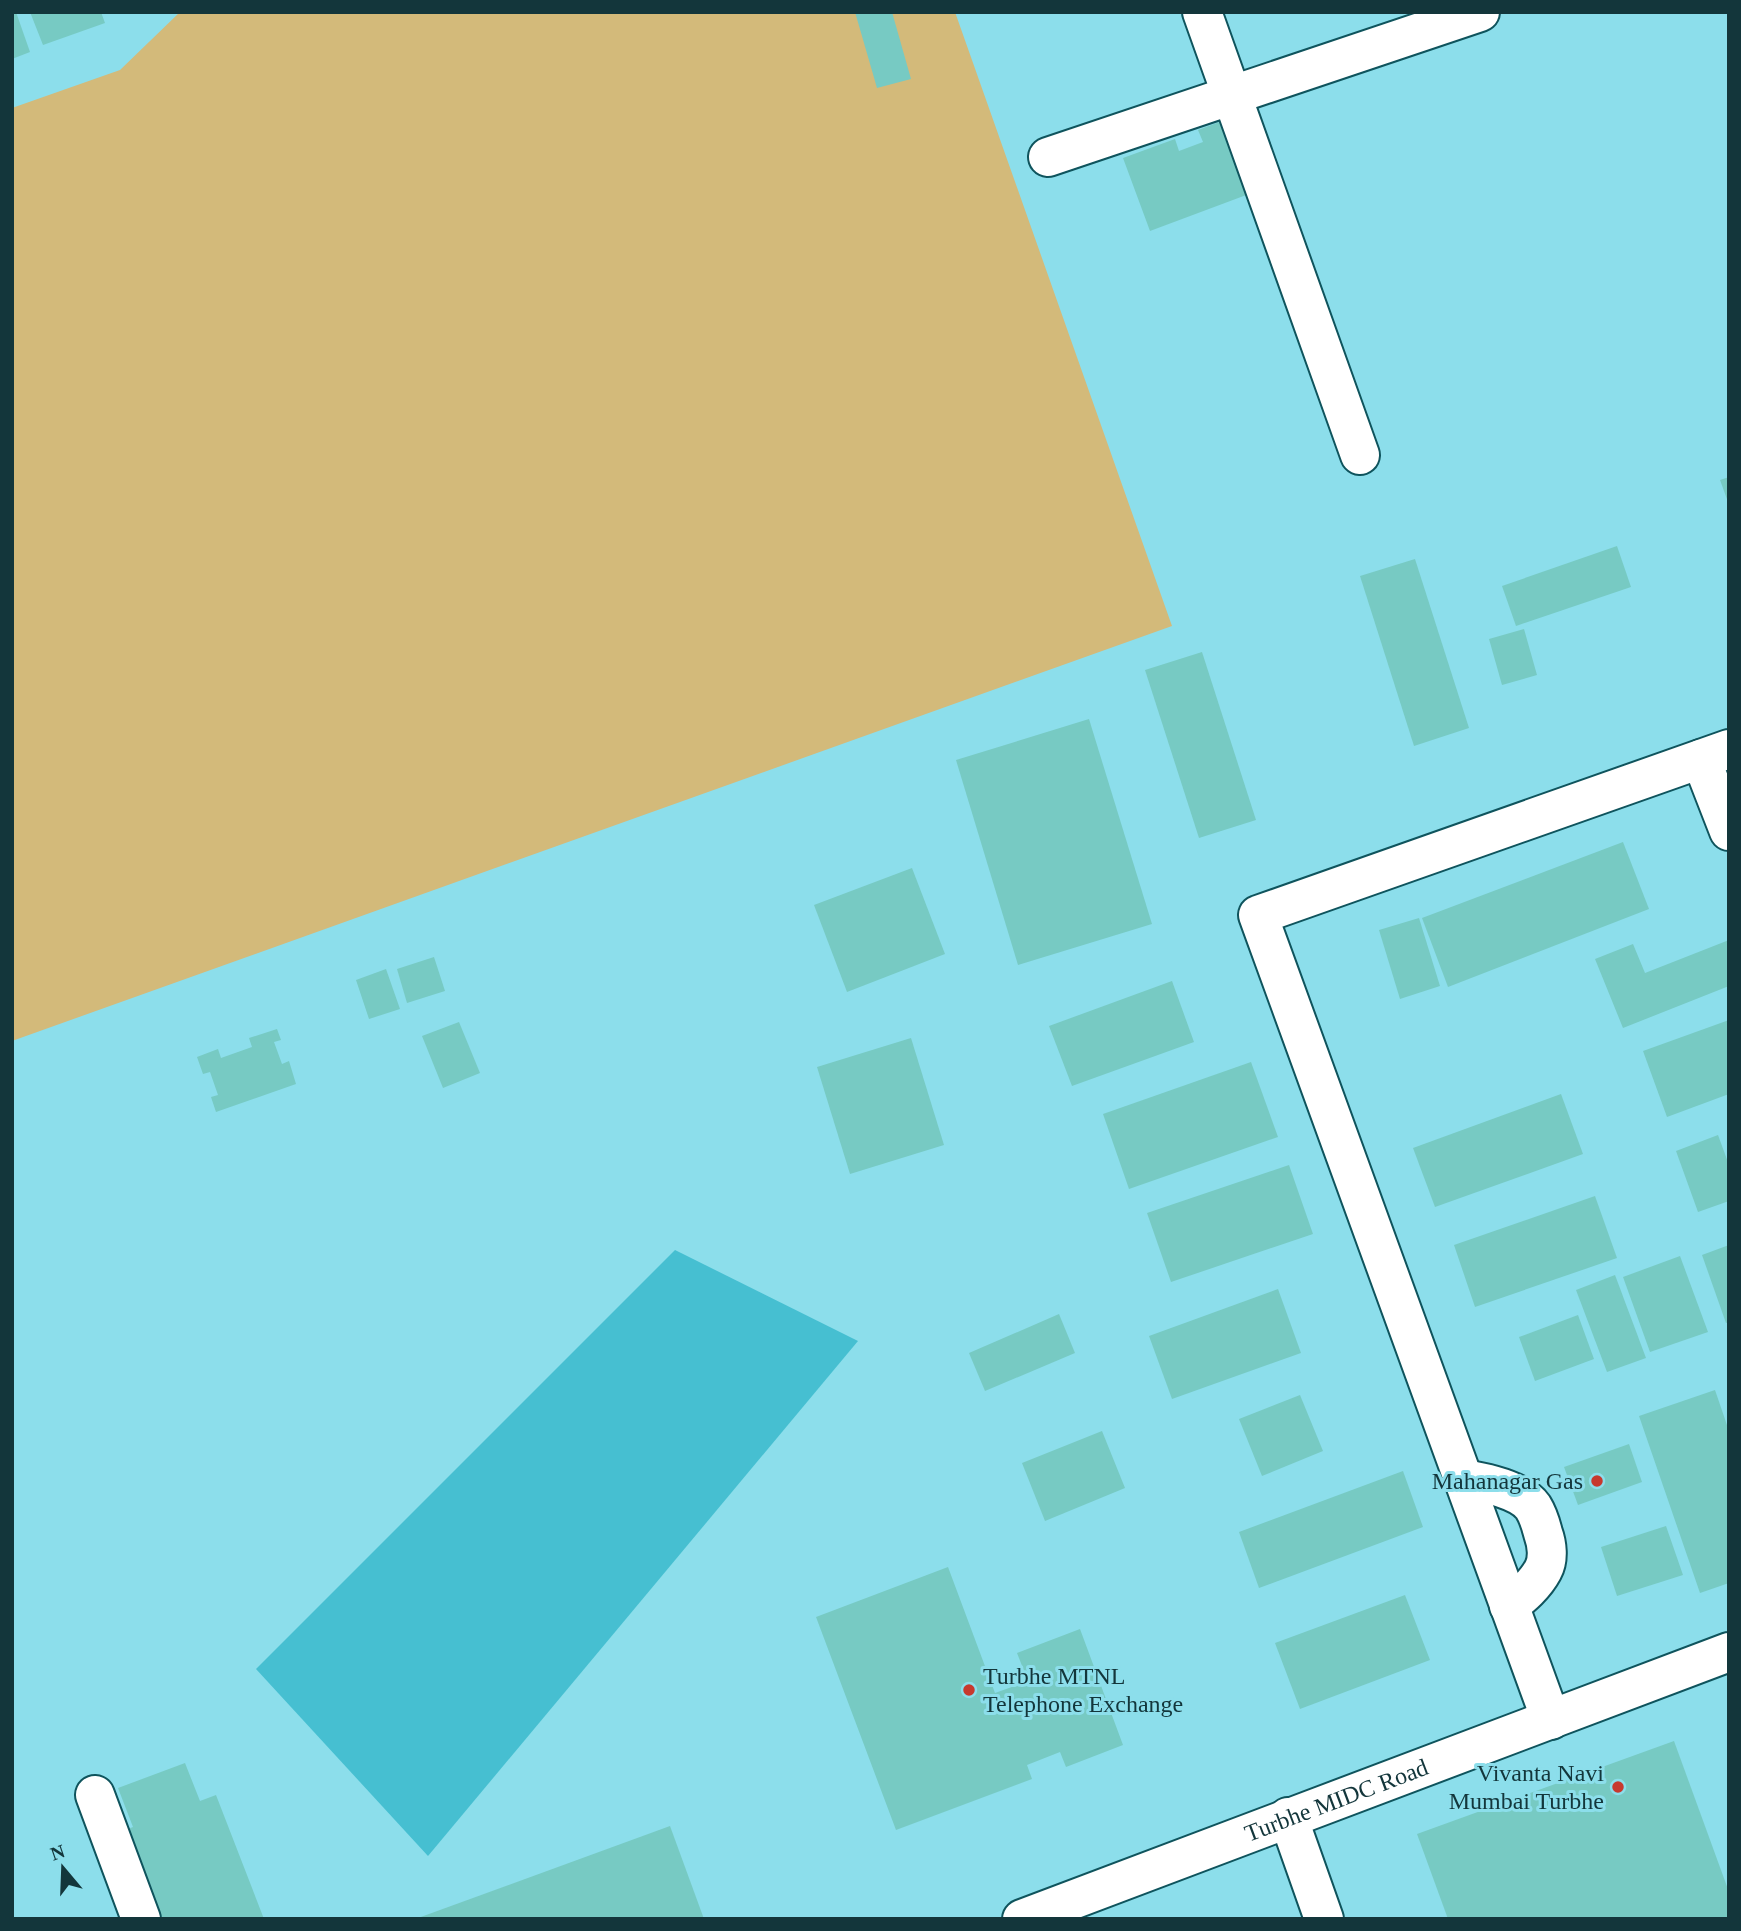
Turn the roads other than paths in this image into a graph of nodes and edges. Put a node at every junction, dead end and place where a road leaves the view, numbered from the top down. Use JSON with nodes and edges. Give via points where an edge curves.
{"nodes":[{"id":1,"x":1202,"y":12,"type":"edge"},
{"id":2,"x":1480,"y":12,"type":"edge"},
{"id":3,"x":1232,"y":96,"type":"junction"},
{"id":4,"x":1048,"y":157,"type":"dead end"},
{"id":5,"x":1360,"y":454,"type":"dead end"},
{"id":6,"x":1715,"y":754,"type":"edge"},
{"id":7,"x":1729,"y":831,"type":"edge"},
{"id":8,"x":1463,"y":1479,"type":"junction"},
{"id":9,"x":1509,"y":1606,"type":"junction"},
{"id":10,"x":1728,"y":1654,"type":"edge"},
{"id":11,"x":1551,"y":1720,"type":"junction"},
{"id":12,"x":95,"y":1795,"type":"dead end"},
{"id":13,"x":1288,"y":1818,"type":"junction"},
{"id":14,"x":1067,"y":1911,"type":"edge"},
{"id":15,"x":141,"y":1919,"type":"edge"},
{"id":16,"x":1021,"y":1919,"type":"edge"},
{"id":17,"x":1324,"y":1919,"type":"edge"}],
"edges":[{"from":1,"to":3,"type":"street"},
{"from":2,"to":3,"type":"street"},
{"from":3,"to":4,"type":"street"},
{"from":3,"to":5,"type":"street"},
{"from":6,"to":7,"type":"street"},
{"from":6,"to":8,"type":"street","via":[[1258,915]]},
{"from":8,"to":9,"type":"street"},
{"from":8,"to":9,"type":"street","via":[[1489,1482],[1517,1496],[1532,1505],[1540,1522],[1547,1545],[1545,1568]]},
{"from":9,"to":11,"type":"street"},
{"from":10,"to":11,"type":"street","name":"Turbhe MIDC Road"},
{"from":11,"to":13,"type":"street","name":"Turbhe MIDC Road"},
{"from":12,"to":15,"type":"street"},
{"from":13,"to":14,"type":"street","name":"Turbhe MIDC Road"},
{"from":13,"to":17,"type":"street"},
{"from":14,"to":16,"type":"street","name":"Turbhe MIDC Road"}]}
